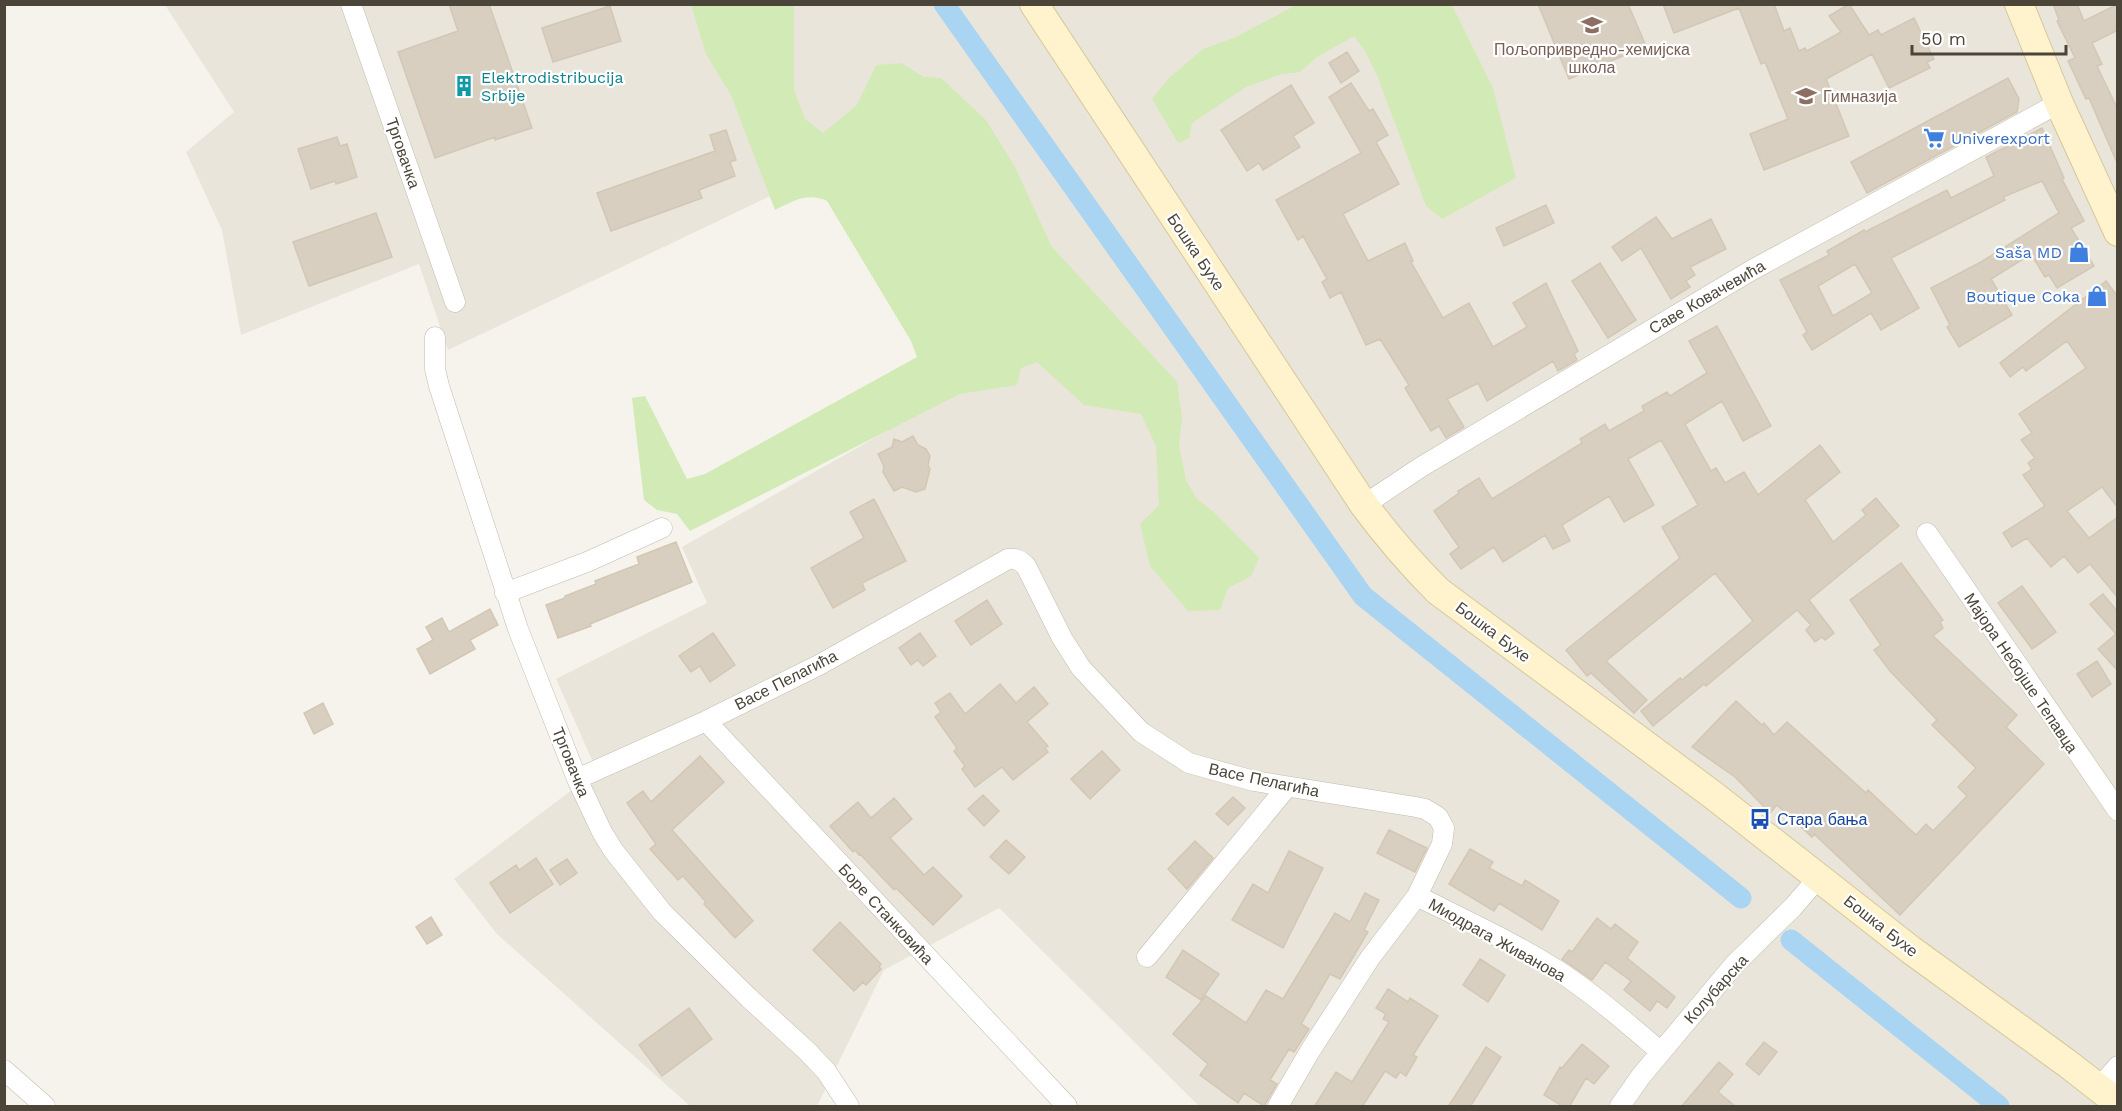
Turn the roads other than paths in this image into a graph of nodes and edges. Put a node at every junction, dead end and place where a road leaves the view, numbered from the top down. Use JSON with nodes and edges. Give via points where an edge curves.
{"nodes":[{"id":1,"x":351,"y":4,"type":"edge"},
{"id":2,"x":1034,"y":4,"type":"edge"},
{"id":3,"x":2019,"y":4,"type":"edge"},
{"id":4,"x":2059,"y":103,"type":"junction"},
{"id":5,"x":2118,"y":232,"type":"edge"},
{"id":6,"x":455,"y":302,"type":"dead end"},
{"id":7,"x":435,"y":337,"type":"dead end"},
{"id":8,"x":1364,"y":505,"type":"junction"},
{"id":9,"x":662,"y":528,"type":"dead end"},
{"id":10,"x":1927,"y":533,"type":"dead end"},
{"id":11,"x":506,"y":594,"type":"junction"},
{"id":12,"x":706,"y":720,"type":"junction"},
{"id":13,"x":577,"y":779,"type":"junction"},
{"id":14,"x":1287,"y":787,"type":"junction"},
{"id":15,"x":2118,"y":811,"type":"edge"},
{"id":16,"x":1818,"y":877,"type":"junction"},
{"id":17,"x":1417,"y":896,"type":"junction"},
{"id":18,"x":1147,"y":957,"type":"dead end"},
{"id":19,"x":1661,"y":1052,"type":"junction"},
{"id":20,"x":2118,"y":1066,"type":"edge"},
{"id":21,"x":4,"y":1070,"type":"edge"},
{"id":22,"x":2108,"y":1096,"type":"edge"},
{"id":23,"x":45,"y":1107,"type":"edge"},
{"id":24,"x":849,"y":1107,"type":"edge"},
{"id":25,"x":1067,"y":1107,"type":"edge"},
{"id":26,"x":1278,"y":1107,"type":"edge"},
{"id":27,"x":1620,"y":1107,"type":"edge"}],
"edges":[{"from":1,"to":6,"type":"street","name":"Трговачка"},
{"from":2,"to":8,"type":"main road","name":"Бошка Бухе"},
{"from":3,"to":4,"type":"main road"},
{"from":4,"to":5,"type":"main road"},
{"from":4,"to":8,"type":"street","name":"Саве Ковачевића","via":[[1752,270]]},
{"from":7,"to":11,"type":"street","name":"Трговачка","via":[[439,386]]},
{"from":8,"to":16,"type":"main road","name":"Бошка Бухе","via":[[1397,549],[1438,591]]},
{"from":9,"to":11,"type":"street"},
{"from":10,"to":15,"type":"street","name":"Мајора Небојше Тепавца"},
{"from":11,"to":13,"type":"street","name":"Трговачка"},
{"from":12,"to":13,"type":"street","name":"Васе Пелагића"},
{"from":12,"to":14,"type":"street","name":"Васе Пелагића","via":[[819,664],[1014,558],[1026,566],[1081,668],[1141,732],[1189,763]]},
{"from":12,"to":25,"type":"street","name":"Боре Станковића"},
{"from":13,"to":24,"type":"street","name":"Трговачка","via":[[607,841],[662,912],[807,1051]]},
{"from":14,"to":17,"type":"street","name":"Васе Пелагића","via":[[1416,807],[1438,817],[1444,838]]},
{"from":14,"to":18,"type":"street"},
{"from":16,"to":19,"type":"street","name":"Колубарска","via":[[1734,965]]},
{"from":16,"to":22,"type":"main road","name":"Бошка Бухе"},
{"from":17,"to":19,"type":"street","name":"Миодрага Живанова","via":[[1559,971]]},
{"from":17,"to":26,"type":"street","name":"Васе Пелагића","via":[[1370,958]]},
{"from":19,"to":27,"type":"street","name":"Колубарска"},
{"from":20,"to":22,"type":"street"},
{"from":21,"to":23,"type":"street"}]}
